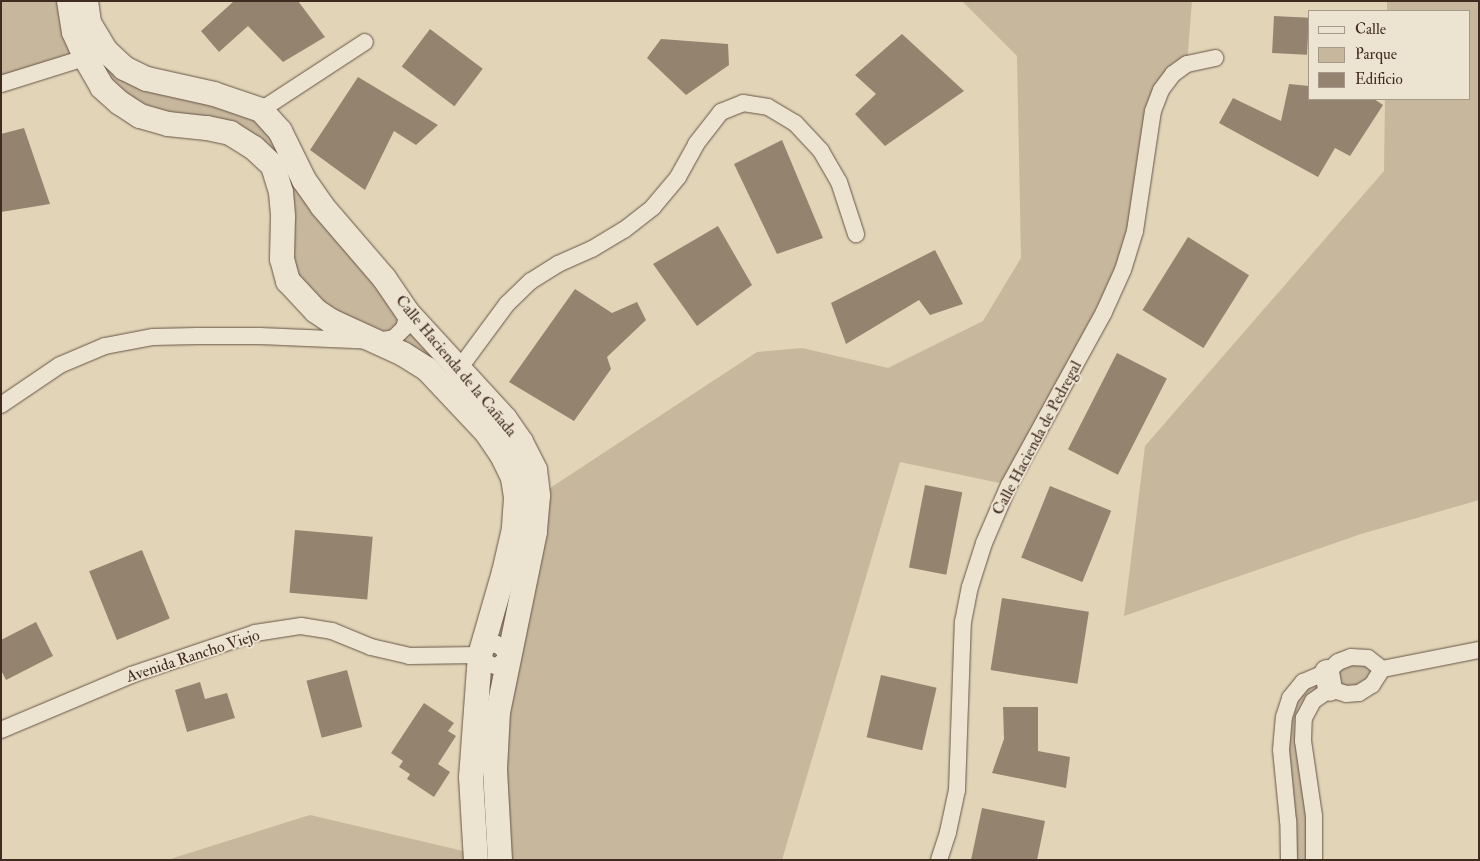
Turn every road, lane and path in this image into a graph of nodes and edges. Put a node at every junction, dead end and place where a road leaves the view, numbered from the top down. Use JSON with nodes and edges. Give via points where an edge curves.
{"nodes":[{"id":1,"x":69,"y":1,"type":"edge"},
{"id":2,"x":88,"y":12,"type":"edge"},
{"id":3,"x":364,"y":42,"type":"dead end"},
{"id":4,"x":96,"y":55,"type":"junction"},
{"id":5,"x":1215,"y":58,"type":"dead end"},
{"id":6,"x":1,"y":84,"type":"edge"},
{"id":7,"x":261,"y":110,"type":"junction"},
{"id":8,"x":856,"y":234,"type":"dead end"},
{"id":9,"x":408,"y":313,"type":"junction"},
{"id":10,"x":377,"y":341,"type":"junction"},
{"id":11,"x":452,"y":378,"type":"junction"},
{"id":12,"x":1,"y":405,"type":"edge"},
{"id":13,"x":1479,"y":650,"type":"edge"},
{"id":14,"x":480,"y":655,"type":"junction"},
{"id":15,"x":509,"y":655,"type":"junction"},
{"id":16,"x":1382,"y":669,"type":"junction"},
{"id":17,"x":1328,"y":680,"type":"junction"},
{"id":18,"x":1,"y":730,"type":"edge"},
{"id":19,"x":476,"y":860,"type":"edge"},
{"id":20,"x":500,"y":860,"type":"edge"},
{"id":21,"x":940,"y":860,"type":"edge"},
{"id":22,"x":1289,"y":860,"type":"edge"},
{"id":23,"x":1314,"y":860,"type":"edge"}],
"edges":[{"from":1,"to":4,"type":"street","via":[[74,32]]},
{"from":2,"to":4,"type":"street","name":"Calle Hacienda de la Cañada"},
{"from":3,"to":7,"type":"street"},
{"from":4,"to":6,"type":"street"},
{"from":4,"to":7,"type":"street","name":"Calle Hacienda de la Cañada","via":[[147,80],[214,94]]},
{"from":4,"to":10,"type":"street","name":"Calle Hacienda de la Cañada","via":[[102,87],[140,116],[168,124],[230,133],[254,148],[273,166],[282,192],[282,259],[288,282],[316,311],[331,321]]},
{"from":5,"to":21,"type":"street","name":"Calle Hacienda de Pedregal","via":[[1187,64],[1173,74],[1161,90],[1153,111],[1135,231],[1123,270],[1104,312],[1009,485],[984,542],[963,622],[957,790]]},
{"from":7,"to":9,"type":"street","name":"Calle Hacienda de la Cañada","via":[[280,131],[304,180],[322,206],[384,278]]},
{"from":8,"to":11,"type":"street","via":[[839,182],[821,151],[795,123],[768,107],[743,103],[721,112],[696,144],[678,177],[653,207],[624,230],[530,281],[507,304]]},
{"from":9,"to":10,"type":"street","via":[[404,328],[394,338]]},
{"from":9,"to":11,"type":"street","name":"Calle Hacienda de la Cañada"},
{"from":10,"to":11,"type":"street","name":"Calle Hacienda de la Cañada","via":[[427,369]]},
{"from":10,"to":12,"type":"street","name":"Calle Hacienda de la Cañada","via":[[260,336],[153,337],[105,346],[60,365]]},
{"from":11,"to":14,"type":"street","name":"Calle Hacienda de la Cañada","via":[[502,455],[513,478],[516,498],[514,529]]},
{"from":11,"to":15,"type":"street","name":"Calle Hacienda de la Cañada","via":[[505,419],[535,470],[538,496],[535,532]]},
{"from":13,"to":16,"type":"street"},
{"from":14,"to":15,"type":"street","via":[[488,664],[495,666]]},
{"from":14,"to":18,"type":"street","name":"Avenida Rancho Viejo","via":[[409,656],[371,647],[332,631],[301,626],[255,633],[131,675]]},
{"from":14,"to":19,"type":"street","name":"Calle Hacienda de la Cañada","via":[[471,777]]},
{"from":15,"to":20,"type":"street","name":"Calle Hacienda de la Cañada","via":[[498,712],[495,770]]},
{"from":16,"to":17,"type":"street","via":[[1368,658],[1351,658],[1338,662]]},
{"from":16,"to":17,"type":"street","via":[[1372,684],[1359,693],[1346,694]]},
{"from":17,"to":22,"type":"street","via":[[1303,682],[1290,698],[1284,717],[1281,750]]},
{"from":17,"to":23,"type":"street","via":[[1304,718],[1302,741],[1314,816]]}]}
